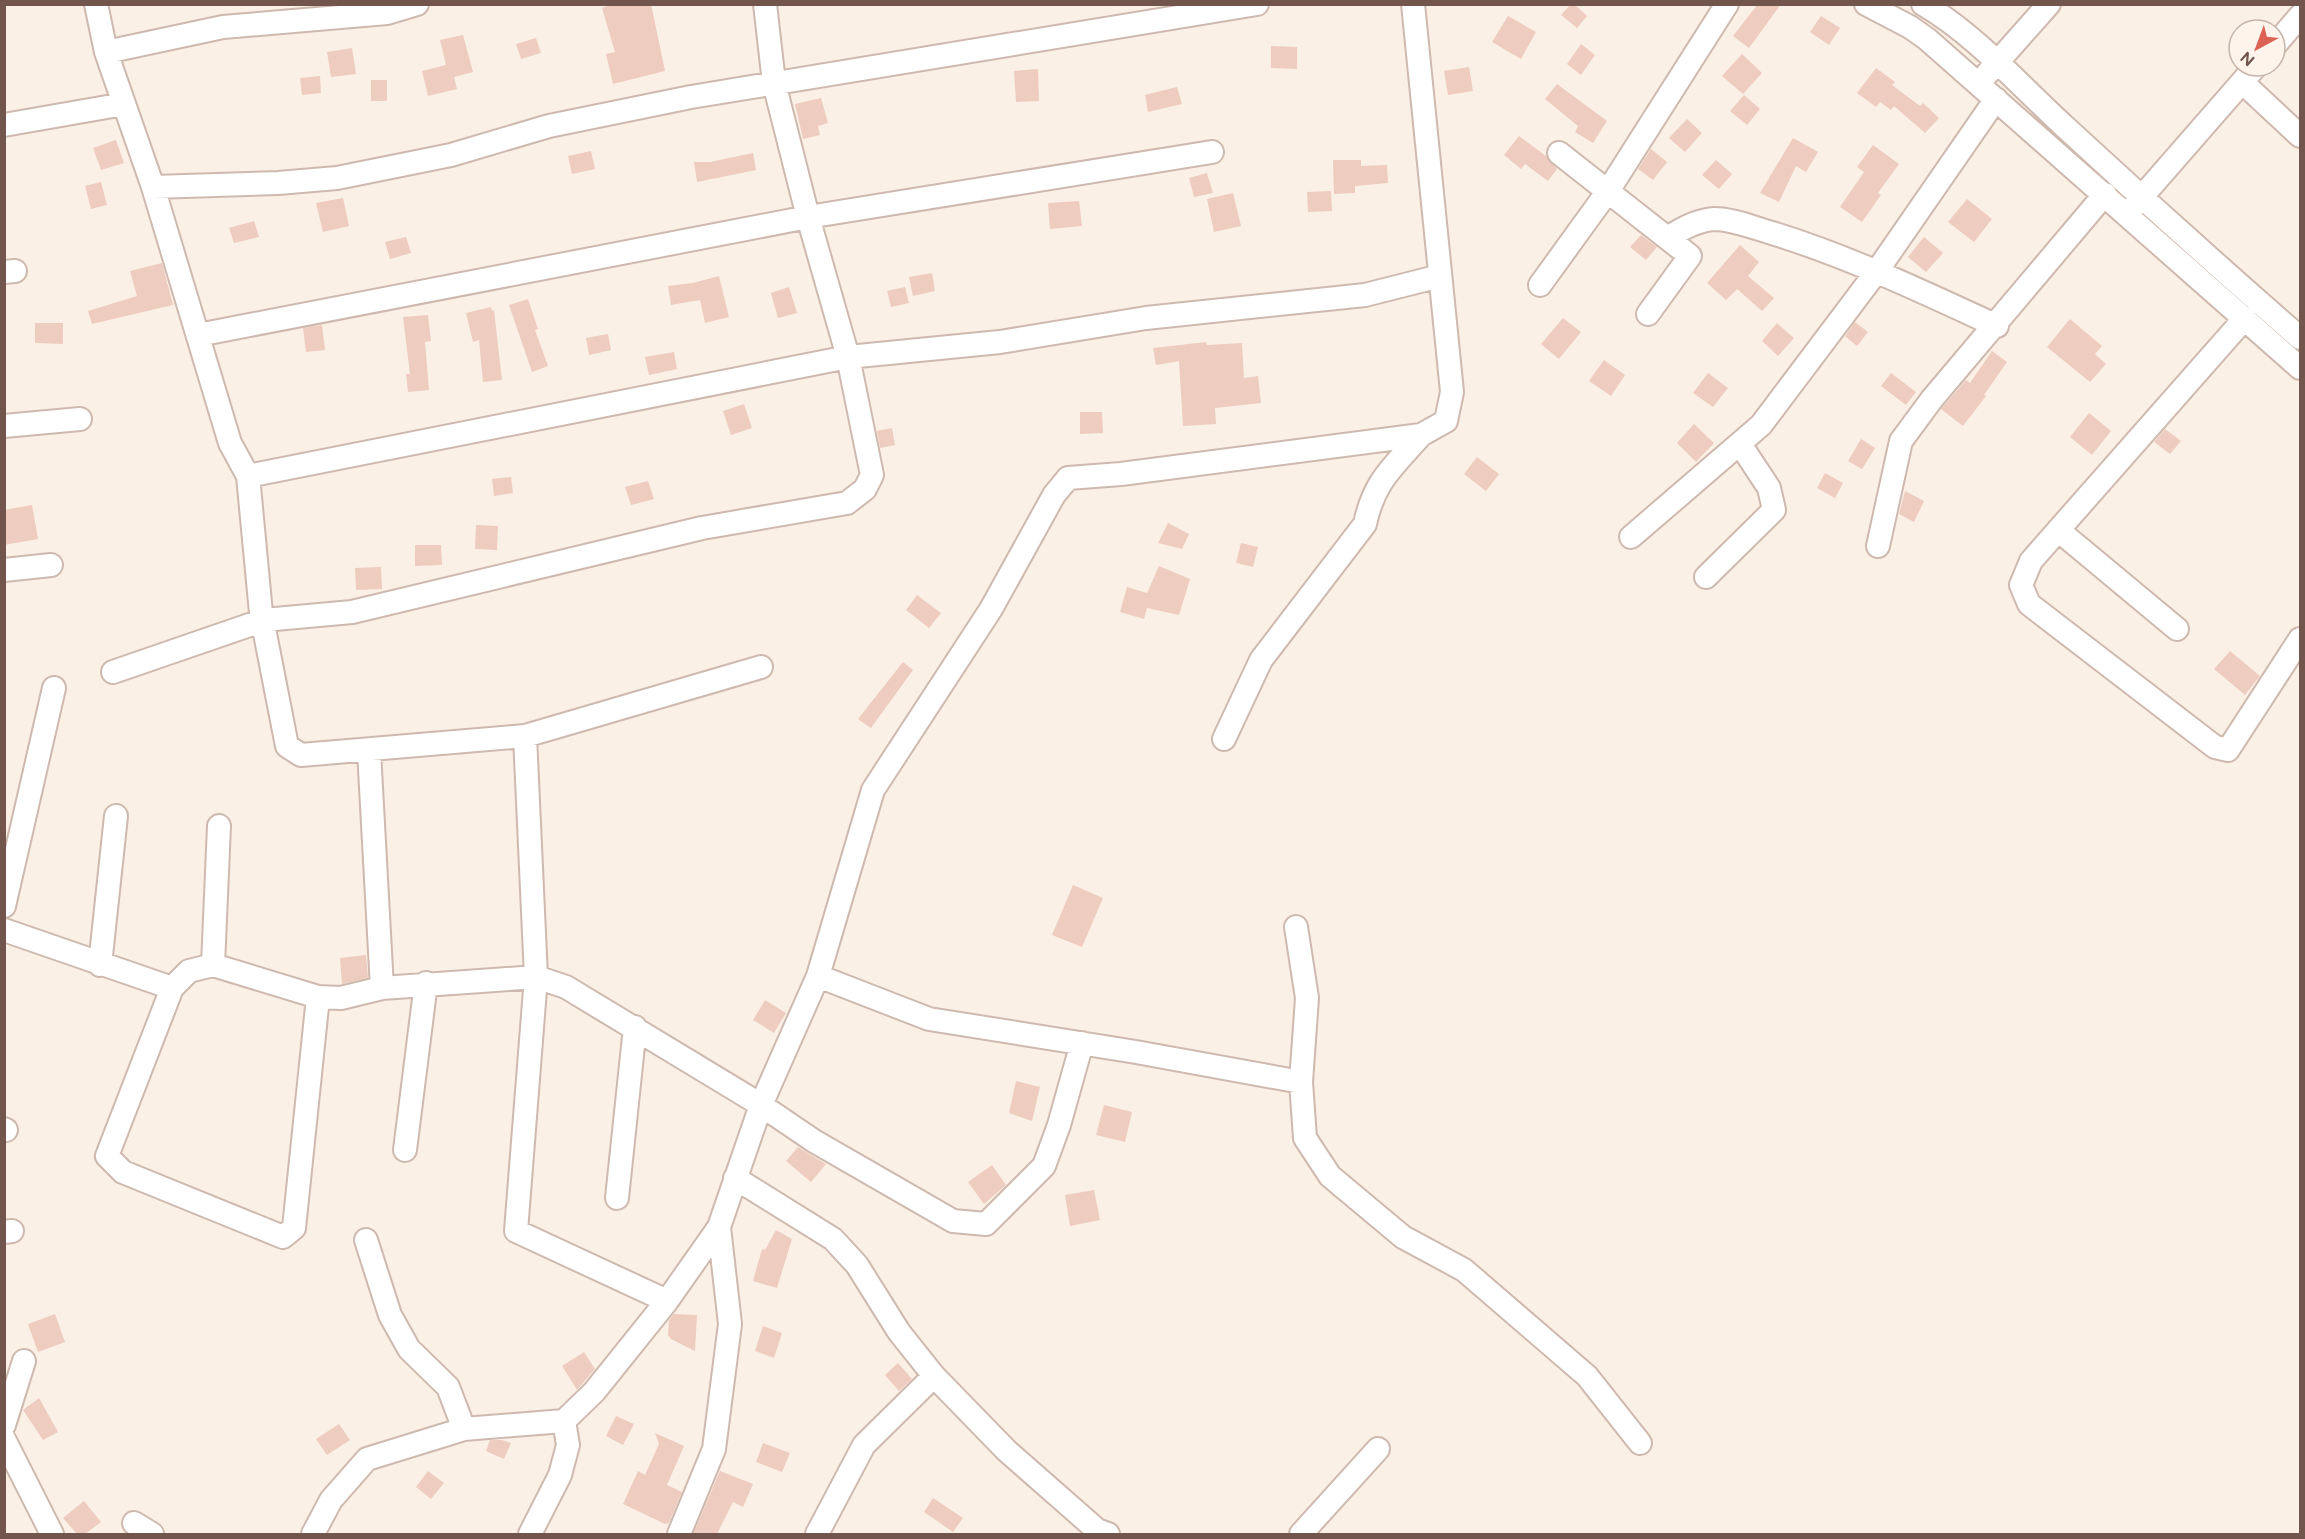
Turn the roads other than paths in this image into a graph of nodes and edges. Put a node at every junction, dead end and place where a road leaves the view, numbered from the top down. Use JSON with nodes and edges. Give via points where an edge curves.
{"nodes":[{"id":1,"x":96,"y":4,"type":"edge"},
{"id":2,"x":417,"y":4,"type":"edge"},
{"id":3,"x":765,"y":4,"type":"edge"},
{"id":4,"x":1257,"y":4,"type":"edge"},
{"id":5,"x":1413,"y":4,"type":"edge"},
{"id":6,"x":1727,"y":4,"type":"edge"},
{"id":7,"x":1866,"y":4,"type":"edge"},
{"id":8,"x":1923,"y":4,"type":"edge"},
{"id":9,"x":2049,"y":4,"type":"edge"},
{"id":10,"x":2301,"y":16,"type":"edge"},
{"id":11,"x":2287,"y":32,"type":"edge"},
{"id":12,"x":106,"y":52,"type":"junction"},
{"id":13,"x":1996,"y":64,"type":"junction"},
{"id":14,"x":2245,"y":78,"type":"edge"},
{"id":15,"x":2252,"y":78,"type":"edge"},
{"id":16,"x":774,"y":83,"type":"junction"},
{"id":17,"x":1978,"y":83,"type":"junction"},
{"id":18,"x":1996,"y":99,"type":"junction"},
{"id":19,"x":124,"y":104,"type":"junction"},
{"id":20,"x":4,"y":125,"type":"edge"},
{"id":21,"x":2301,"y":136,"type":"edge"},
{"id":22,"x":1212,"y":152,"type":"dead end"},
{"id":23,"x":1559,"y":153,"type":"dead end"},
{"id":24,"x":153,"y":186,"type":"junction"},
{"id":25,"x":1608,"y":191,"type":"junction"},
{"id":26,"x":2105,"y":194,"type":"junction"},
{"id":27,"x":2134,"y":205,"type":"junction"},
{"id":28,"x":808,"y":217,"type":"junction"},
{"id":29,"x":1668,"y":238,"type":"junction"},
{"id":30,"x":1877,"y":271,"type":"junction"},
{"id":31,"x":1440,"y":276,"type":"junction"},
{"id":32,"x":1540,"y":285,"type":"dead end"},
{"id":33,"x":1648,"y":315,"type":"dead end"},
{"id":34,"x":2245,"y":318,"type":"junction"},
{"id":35,"x":1997,"y":326,"type":"junction"},
{"id":36,"x":198,"y":335,"type":"junction"},
{"id":37,"x":2286,"y":335,"type":"edge"},
{"id":38,"x":848,"y":357,"type":"junction"},
{"id":39,"x":2301,"y":368,"type":"edge"},
{"id":40,"x":80,"y":419,"type":"dead end"},
{"id":41,"x":4,"y":426,"type":"edge"},
{"id":42,"x":1421,"y":435,"type":"junction"},
{"id":43,"x":1740,"y":444,"type":"junction"},
{"id":44,"x":248,"y":476,"type":"junction"},
{"id":45,"x":2058,"y":530,"type":"junction"},
{"id":46,"x":1631,"y":537,"type":"dead end"},
{"id":47,"x":1878,"y":546,"type":"dead end"},
{"id":48,"x":51,"y":565,"type":"dead end"},
{"id":49,"x":4,"y":570,"type":"edge"},
{"id":50,"x":1706,"y":577,"type":"dead end"},
{"id":51,"x":264,"y":620,"type":"junction"},
{"id":52,"x":2177,"y":629,"type":"dead end"},
{"id":53,"x":2301,"y":639,"type":"edge"},
{"id":54,"x":761,"y":668,"type":"dead end"},
{"id":55,"x":113,"y":672,"type":"dead end"},
{"id":56,"x":54,"y":688,"type":"dead end"},
{"id":57,"x":525,"y":736,"type":"junction"},
{"id":58,"x":1224,"y":739,"type":"dead end"},
{"id":59,"x":369,"y":751,"type":"junction"},
{"id":60,"x":116,"y":816,"type":"dead end"},
{"id":61,"x":219,"y":826,"type":"dead end"},
{"id":62,"x":4,"y":906,"type":"edge"},
{"id":63,"x":1296,"y":927,"type":"dead end"},
{"id":64,"x":4,"y":930,"type":"edge"},
{"id":65,"x":100,"y":965,"type":"junction"},
{"id":66,"x":213,"y":965,"type":"junction"},
{"id":67,"x":818,"y":976,"type":"junction"},
{"id":68,"x":536,"y":977,"type":"junction"},
{"id":69,"x":426,"y":983,"type":"junction"},
{"id":70,"x":172,"y":988,"type":"junction"},
{"id":71,"x":382,"y":988,"type":"junction"},
{"id":72,"x":318,"y":997,"type":"junction"},
{"id":73,"x":635,"y":1027,"type":"junction"},
{"id":74,"x":1082,"y":1043,"type":"junction"},
{"id":75,"x":1301,"y":1083,"type":"junction"},
{"id":76,"x":761,"y":1105,"type":"junction"},
{"id":77,"x":405,"y":1149,"type":"dead end"},
{"id":78,"x":735,"y":1178,"type":"junction"},
{"id":79,"x":617,"y":1198,"type":"dead end"},
{"id":80,"x":718,"y":1227,"type":"junction"},
{"id":81,"x":366,"y":1240,"type":"dead end"},
{"id":82,"x":667,"y":1301,"type":"junction"},
{"id":83,"x":24,"y":1361,"type":"dead end"},
{"id":84,"x":934,"y":1376,"type":"junction"},
{"id":85,"x":564,"y":1421,"type":"junction"},
{"id":86,"x":4,"y":1425,"type":"edge"},
{"id":87,"x":464,"y":1429,"type":"junction"},
{"id":88,"x":4,"y":1439,"type":"edge"},
{"id":89,"x":1640,"y":1443,"type":"dead end"},
{"id":90,"x":1378,"y":1449,"type":"dead end"},
{"id":91,"x":1100,"y":1533,"type":"edge"},
{"id":92,"x":52,"y":1534,"type":"edge"},
{"id":93,"x":313,"y":1534,"type":"edge"},
{"id":94,"x":530,"y":1534,"type":"edge"},
{"id":95,"x":679,"y":1534,"type":"edge"},
{"id":96,"x":817,"y":1534,"type":"edge"},
{"id":97,"x":1301,"y":1534,"type":"edge"}],
"edges":[{"from":1,"to":12,"type":"street"},
{"from":2,"to":12,"type":"street","via":[[387,13],[223,27]]},
{"from":3,"to":16,"type":"street"},
{"from":4,"to":16,"type":"street"},
{"from":5,"to":31,"type":"street"},
{"from":6,"to":25,"type":"street"},
{"from":7,"to":17,"type":"street","via":[[1918,33]]},
{"from":8,"to":13,"type":"street"},
{"from":9,"to":13,"type":"street"},
{"from":10,"to":11,"type":"street"},
{"from":12,"to":19,"type":"street"},
{"from":13,"to":17,"type":"street"},
{"from":13,"to":27,"type":"street"},
{"from":14,"to":27,"type":"street"},
{"from":15,"to":21,"type":"street"},
{"from":16,"to":24,"type":"street","via":[[549,126],[451,155],[337,178]]},
{"from":16,"to":28,"type":"street"},
{"from":17,"to":18,"type":"street"},
{"from":18,"to":26,"type":"street"},
{"from":18,"to":30,"type":"street"},
{"from":19,"to":20,"type":"street"},
{"from":19,"to":24,"type":"street"},
{"from":22,"to":28,"type":"street"},
{"from":23,"to":25,"type":"street"},
{"from":24,"to":36,"type":"street"},
{"from":25,"to":29,"type":"street"},
{"from":25,"to":32,"type":"street"},
{"from":26,"to":27,"type":"street"},
{"from":26,"to":35,"type":"street"},
{"from":27,"to":34,"type":"street"},
{"from":27,"to":37,"type":"street"},
{"from":28,"to":36,"type":"street"},
{"from":28,"to":38,"type":"street"},
{"from":29,"to":30,"type":"street","via":[[1682,228],[1714,219],[1815,247]]},
{"from":29,"to":33,"type":"street","via":[[1690,256]]},
{"from":30,"to":35,"type":"street"},
{"from":30,"to":43,"type":"street","via":[[1761,425]]},
{"from":31,"to":38,"type":"street","via":[[1365,295],[1146,318],[1000,342]]},
{"from":31,"to":42,"type":"street","via":[[1452,392],[1446,421]]},
{"from":34,"to":37,"type":"street"},
{"from":34,"to":45,"type":"street"},
{"from":35,"to":47,"type":"street","via":[[1932,399],[1901,441]]},
{"from":36,"to":44,"type":"street","via":[[230,443]]},
{"from":37,"to":39,"type":"street"},
{"from":38,"to":44,"type":"street"},
{"from":38,"to":51,"type":"street","via":[[872,475],[865,489],[847,503],[702,528],[352,612]]},
{"from":40,"to":41,"type":"street"},
{"from":42,"to":58,"type":"street","via":[[1381,479],[1365,524],[1260,660]]},
{"from":42,"to":67,"type":"street","via":[[1068,478],[1054,495],[991,609],[873,790]]},
{"from":43,"to":46,"type":"street"},
{"from":43,"to":50,"type":"street","via":[[1769,488],[1774,510]]},
{"from":44,"to":51,"type":"street","via":[[257,585]]},
{"from":45,"to":52,"type":"street"},
{"from":45,"to":53,"type":"street","via":[[2031,561],[2021,585],[2029,604],[2215,747],[2228,750]]},
{"from":48,"to":49,"type":"street"},
{"from":51,"to":55,"type":"street"},
{"from":51,"to":59,"type":"street","via":[[287,746],[301,755]]},
{"from":54,"to":57,"type":"street"},
{"from":56,"to":62,"type":"street"},
{"from":57,"to":59,"type":"street"},
{"from":57,"to":68,"type":"street"},
{"from":59,"to":71,"type":"street"},
{"from":60,"to":65,"type":"street"},
{"from":61,"to":66,"type":"street"},
{"from":63,"to":75,"type":"street","via":[[1307,998]]},
{"from":64,"to":65,"type":"street"},
{"from":65,"to":70,"type":"street"},
{"from":66,"to":70,"type":"street","via":[[189,971]]},
{"from":66,"to":72,"type":"street"},
{"from":67,"to":74,"type":"street","via":[[929,1019]]},
{"from":67,"to":76,"type":"street"},
{"from":68,"to":69,"type":"street"},
{"from":68,"to":73,"type":"street","via":[[566,987]]},
{"from":68,"to":82,"type":"street","via":[[516,1231]]},
{"from":69,"to":71,"type":"street"},
{"from":69,"to":77,"type":"street"},
{"from":70,"to":72,"type":"street","via":[[106,1156],[123,1172],[283,1237],[294,1228]]},
{"from":71,"to":72,"type":"street","via":[[341,998]]},
{"from":73,"to":76,"type":"street"},
{"from":73,"to":79,"type":"street"},
{"from":74,"to":75,"type":"street"},
{"from":74,"to":76,"type":"street","via":[[1044,1166],[986,1224],[953,1221],[814,1142]]},
{"from":75,"to":89,"type":"street","via":[[1305,1138],[1330,1176],[1403,1237],[1464,1270],[1587,1376]]},
{"from":76,"to":78,"type":"street"},
{"from":78,"to":80,"type":"street"},
{"from":78,"to":84,"type":"street","via":[[833,1239],[857,1265],[898,1332]]},
{"from":80,"to":82,"type":"street"},
{"from":80,"to":95,"type":"street","via":[[730,1324],[716,1437]]},
{"from":81,"to":87,"type":"street","via":[[390,1315],[409,1349],[448,1387]]},
{"from":82,"to":85,"type":"street","via":[[594,1392]]},
{"from":83,"to":86,"type":"street"},
{"from":84,"to":91,"type":"street","via":[[1007,1450]]},
{"from":84,"to":96,"type":"street","via":[[864,1445]]},
{"from":85,"to":87,"type":"street"},
{"from":85,"to":94,"type":"street","via":[[568,1445],[560,1475]]},
{"from":87,"to":93,"type":"street","via":[[367,1459],[331,1500]]},
{"from":88,"to":92,"type":"street"},
{"from":90,"to":97,"type":"street"}]}
